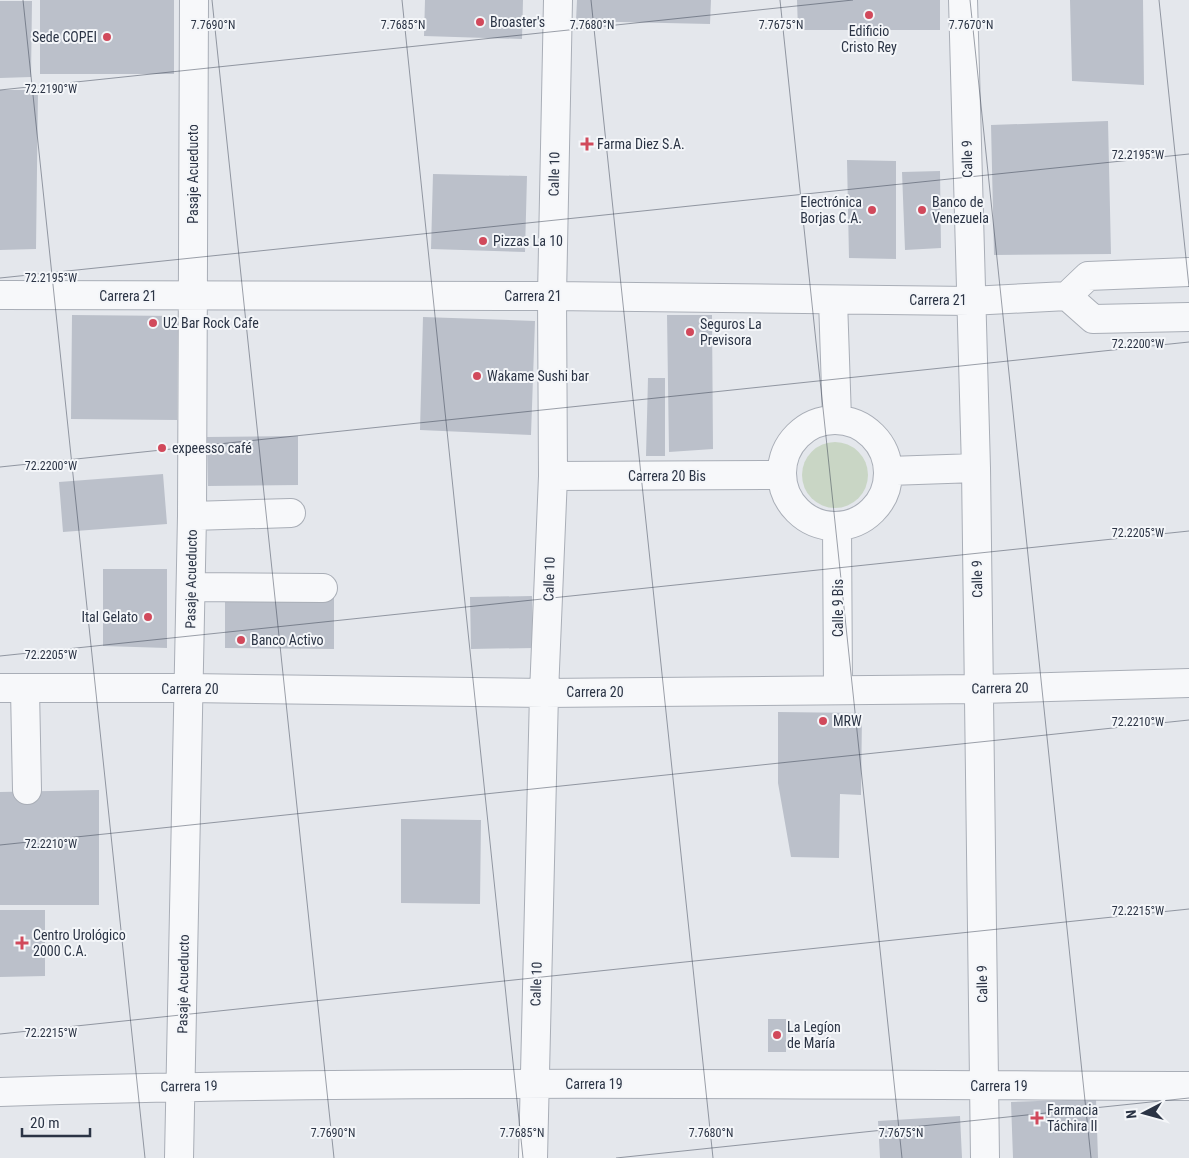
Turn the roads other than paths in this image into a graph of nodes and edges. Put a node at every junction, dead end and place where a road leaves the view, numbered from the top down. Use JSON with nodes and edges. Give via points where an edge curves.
{"nodes":[{"id":1,"x":194,"y":0,"type":"edge"},
{"id":2,"x":558,"y":0,"type":"edge"},
{"id":3,"x":963,"y":0,"type":"edge"},
{"id":4,"x":1189,"y":272,"type":"edge"},
{"id":5,"x":0,"y":295,"type":"edge"},
{"id":6,"x":192,"y":296,"type":"junction"},
{"id":7,"x":552,"y":296,"type":"junction"},
{"id":8,"x":1066,"y":296,"type":"junction"},
{"id":9,"x":833,"y":300,"type":"junction"},
{"id":10,"x":970,"y":301,"type":"junction"},
{"id":11,"x":1189,"y":317,"type":"edge"},
{"id":12,"x":837,"y":419,"type":"junction"},
{"id":13,"x":976,"y":468,"type":"junction"},
{"id":14,"x":889,"y":471,"type":"junction"},
{"id":15,"x":553,"y":476,"type":"junction"},
{"id":16,"x":782,"y":476,"type":"junction"},
{"id":17,"x":291,"y":513,"type":"dead end"},
{"id":18,"x":192,"y":516,"type":"junction"},
{"id":19,"x":837,"y":526,"type":"junction"},
{"id":20,"x":191,"y":587,"type":"junction"},
{"id":21,"x":323,"y":588,"type":"dead end"},
{"id":22,"x":1189,"y":683,"type":"edge"},
{"id":23,"x":190,"y":688,"type":"junction"},
{"id":24,"x":12,"y":689,"type":"edge"},
{"id":25,"x":979,"y":689,"type":"junction"},
{"id":26,"x":838,"y":690,"type":"junction"},
{"id":27,"x":544,"y":693,"type":"junction"},
{"id":28,"x":27,"y":790,"type":"dead end"},
{"id":29,"x":534,"y":1084,"type":"junction"},
{"id":30,"x":180,"y":1086,"type":"junction"},
{"id":31,"x":983,"y":1086,"type":"junction"},
{"id":32,"x":1189,"y":1086,"type":"edge"},
{"id":33,"x":0,"y":1092,"type":"edge"},
{"id":34,"x":179,"y":1158,"type":"edge"},
{"id":35,"x":532,"y":1158,"type":"edge"},
{"id":36,"x":985,"y":1158,"type":"edge"}],
"edges":[{"from":1,"to":6,"type":"street","name":"Pasaje Acueducto"},
{"from":2,"to":7,"type":"street","name":"Calle 10"},
{"from":3,"to":10,"type":"street","name":"Calle 9"},
{"from":4,"to":8,"type":"street","via":[[1088,276]]},
{"from":5,"to":6,"type":"street","name":"Carrera 21"},
{"from":6,"to":7,"type":"street","name":"Carrera 21"},
{"from":6,"to":18,"type":"street","name":"Pasaje Acueducto"},
{"from":7,"to":9,"type":"street","name":"Carrera 21"},
{"from":7,"to":15,"type":"street","name":"Calle 10"},
{"from":8,"to":10,"type":"street","name":"Carrera 21"},
{"from":8,"to":11,"type":"street","via":[[1093,319]]},
{"from":9,"to":10,"type":"street","name":"Carrera 21"},
{"from":9,"to":12,"type":"street"},
{"from":10,"to":13,"type":"street","name":"Calle 9"},
{"from":12,"to":14,"type":"street","via":[[866,429],[878,440],[886,455]]},
{"from":12,"to":16,"type":"street","via":[[819,421],[803,429],[791,442],[784,458]]},
{"from":13,"to":14,"type":"street"},
{"from":13,"to":25,"type":"street","name":"Calle 9"},
{"from":14,"to":19,"type":"street","via":[[882,498],[874,509],[851,524]]},
{"from":15,"to":16,"type":"street","name":"Carrera 20 Bis"},
{"from":15,"to":27,"type":"street","name":"Calle 10"},
{"from":16,"to":19,"type":"street","via":[[784,489],[799,512],[823,525]]},
{"from":17,"to":18,"type":"street"},
{"from":18,"to":20,"type":"street","name":"Pasaje Acueducto"},
{"from":19,"to":26,"type":"street","name":"Calle 9 Bis"},
{"from":20,"to":21,"type":"street"},
{"from":20,"to":23,"type":"street","name":"Pasaje Acueducto"},
{"from":22,"to":25,"type":"street","name":"Carrera 20"},
{"from":23,"to":24,"type":"street","name":"Carrera 20"},
{"from":23,"to":27,"type":"street","name":"Carrera 20"},
{"from":23,"to":30,"type":"street","name":"Pasaje Acueducto"},
{"from":24,"to":28,"type":"street"},
{"from":25,"to":26,"type":"street","name":"Carrera 20"},
{"from":25,"to":31,"type":"street","name":"Calle 9"},
{"from":26,"to":27,"type":"street","name":"Carrera 20"},
{"from":27,"to":29,"type":"street","name":"Calle 10"},
{"from":29,"to":30,"type":"street","name":"Carrera 19"},
{"from":29,"to":31,"type":"street","name":"Carrera 19"},
{"from":29,"to":35,"type":"street","name":"Calle 10"},
{"from":30,"to":33,"type":"street","name":"Carrera 19"},
{"from":30,"to":34,"type":"street","name":"Pasaje Acueducto"},
{"from":31,"to":32,"type":"street","name":"Carrera 19"},
{"from":31,"to":36,"type":"street","name":"Calle 9"}]}
